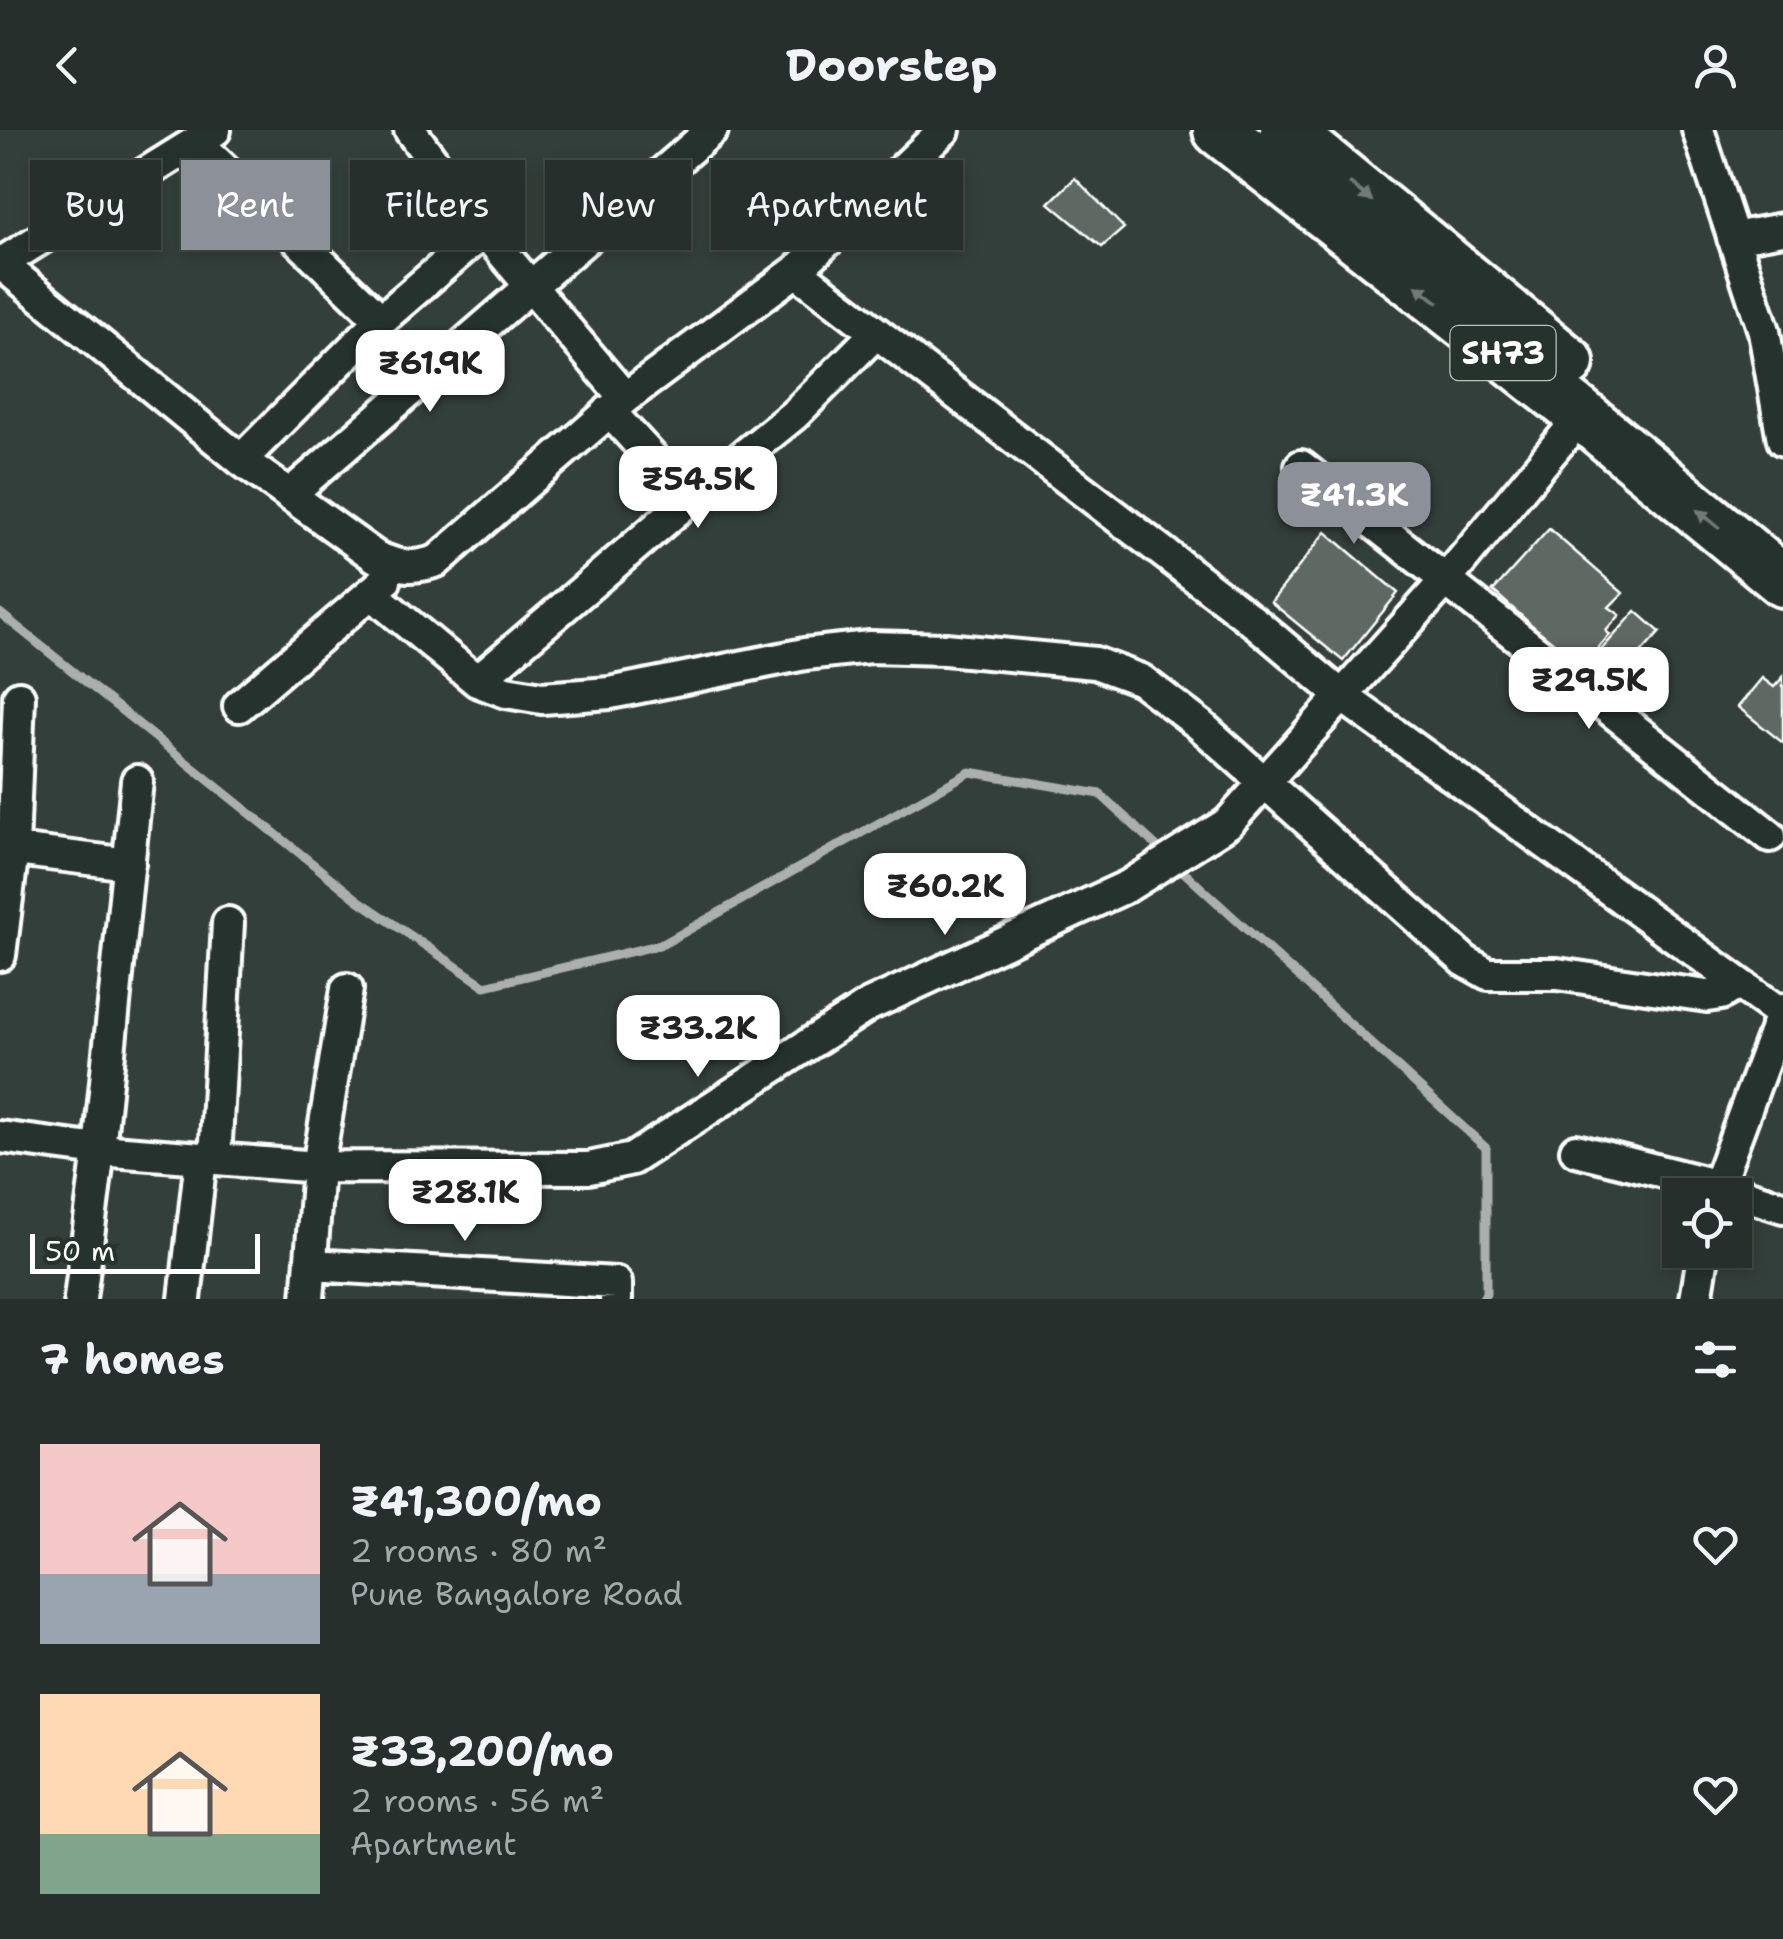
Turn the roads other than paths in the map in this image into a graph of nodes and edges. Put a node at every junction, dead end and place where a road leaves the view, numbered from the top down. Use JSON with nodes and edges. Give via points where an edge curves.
{"nodes":[{"id":1,"x":410,"y":130,"type":"edge"},
{"id":2,"x":712,"y":130,"type":"edge"},
{"id":3,"x":944,"y":130,"type":"edge"},
{"id":4,"x":1220,"y":130,"type":"edge"},
{"id":5,"x":1286,"y":130,"type":"edge"},
{"id":6,"x":1698,"y":130,"type":"edge"},
{"id":7,"x":206,"y":136,"type":"edge"},
{"id":8,"x":432,"y":160,"type":"edge"},
{"id":9,"x":1783,"y":229,"type":"edge"},
{"id":10,"x":1732,"y":238,"type":"junction"},
{"id":11,"x":462,"y":250,"type":"edge"},
{"id":12,"x":500,"y":250,"type":"edge"},
{"id":13,"x":0,"y":263,"type":"edge"},
{"id":14,"x":796,"y":271,"type":"junction"},
{"id":15,"x":532,"y":288,"type":"junction"},
{"id":16,"x":381,"y":320,"type":"junction"},
{"id":17,"x":875,"y":334,"type":"junction"},
{"id":18,"x":1777,"y":371,"type":"edge"},
{"id":19,"x":617,"y":404,"type":"junction"},
{"id":20,"x":1582,"y":415,"type":"junction"},
{"id":21,"x":1783,"y":440,"type":"edge"},
{"id":22,"x":241,"y":460,"type":"junction"},
{"id":23,"x":1301,"y":466,"type":"dead end"},
{"id":24,"x":289,"y":495,"type":"junction"},
{"id":25,"x":690,"y":498,"type":"junction"},
{"id":26,"x":1783,"y":536,"type":"edge"},
{"id":27,"x":400,"y":568,"type":"junction"},
{"id":28,"x":1446,"y":581,"type":"junction"},
{"id":29,"x":1783,"y":581,"type":"edge"},
{"id":30,"x":371,"y":593,"type":"junction"},
{"id":31,"x":477,"y":681,"type":"junction"},
{"id":32,"x":1342,"y":696,"type":"junction"},
{"id":33,"x":19,"y":697,"type":"dead end"},
{"id":34,"x":239,"y":706,"type":"dead end"},
{"id":35,"x":138,"y":781,"type":"dead end"},
{"id":36,"x":1266,"y":782,"type":"junction"},
{"id":37,"x":1770,"y":836,"type":"dead end"},
{"id":38,"x":6,"y":848,"type":"edge"},
{"id":39,"x":128,"y":864,"type":"junction"},
{"id":40,"x":228,"y":923,"type":"dead end"},
{"id":41,"x":0,"y":955,"type":"edge"},
{"id":42,"x":1739,"y":984,"type":"junction"},
{"id":43,"x":347,"y":989,"type":"dead end"},
{"id":44,"x":1782,"y":1013,"type":"edge"},
{"id":45,"x":0,"y":1137,"type":"edge"},
{"id":46,"x":100,"y":1150,"type":"junction"},
{"id":47,"x":1576,"y":1150,"type":"dead end"},
{"id":48,"x":208,"y":1158,"type":"junction"},
{"id":49,"x":318,"y":1168,"type":"junction"},
{"id":50,"x":1673,"y":1178,"type":"edge"},
{"id":51,"x":1719,"y":1178,"type":"edge"},
{"id":52,"x":1752,"y":1199,"type":"edge"},
{"id":53,"x":1783,"y":1206,"type":"edge"},
{"id":54,"x":311,"y":1265,"type":"junction"},
{"id":55,"x":1701,"y":1268,"type":"edge"},
{"id":56,"x":80,"y":1299,"type":"edge"},
{"id":57,"x":185,"y":1299,"type":"edge"},
{"id":58,"x":308,"y":1299,"type":"edge"},
{"id":59,"x":616,"y":1299,"type":"edge"},
{"id":60,"x":1696,"y":1299,"type":"edge"}],
"edges":[{"from":1,"to":8,"type":"street"},
{"from":2,"to":15,"type":"street"},
{"from":3,"to":14,"type":"street"},
{"from":20,"to":4,"type":"main road","number":"SH73","one_way":true},
{"from":5,"to":26,"type":"main road","number":"SH73","one_way":true},
{"from":6,"to":10,"type":"street"},
{"from":7,"to":13,"type":"street"},
{"from":7,"to":16,"type":"street"},
{"from":9,"to":10,"type":"street"},
{"from":10,"to":18,"type":"street"},
{"from":11,"to":16,"type":"street"},
{"from":12,"to":15,"type":"street"},
{"from":13,"to":22,"type":"street"},
{"from":14,"to":17,"type":"street"},
{"from":14,"to":19,"type":"street"},
{"from":15,"to":19,"type":"street"},
{"from":15,"to":24,"type":"street"},
{"from":16,"to":22,"type":"street"},
{"from":17,"to":25,"type":"street","via":[[795,414]]},
{"from":17,"to":32,"type":"street"},
{"from":18,"to":21,"type":"street"},
{"from":19,"to":25,"type":"street"},
{"from":19,"to":27,"type":"street","via":[[437,562]]},
{"from":20,"to":28,"type":"street"},
{"from":29,"to":20,"type":"main road","number":"SH73","one_way":true},
{"from":22,"to":24,"type":"street"},
{"from":23,"to":28,"type":"street"},
{"from":24,"to":27,"type":"street"},
{"from":25,"to":31,"type":"street"},
{"from":27,"to":30,"type":"street"},
{"from":28,"to":32,"type":"street"},
{"from":28,"to":37,"type":"street"},
{"from":30,"to":31,"type":"street"},
{"from":30,"to":34,"type":"street"},
{"from":31,"to":36,"type":"street","via":[[542,698],[610,693],[870,647],[1095,663],[1141,680]]},
{"from":32,"to":36,"type":"street"},
{"from":32,"to":42,"type":"street"},
{"from":33,"to":38,"type":"street"},
{"from":35,"to":39,"type":"street"},
{"from":36,"to":42,"type":"street","via":[[1465,962],[1488,974],[1557,974],[1708,996]]},
{"from":36,"to":49,"type":"street","via":[[1228,823],[1128,886],[869,1004],[632,1159],[588,1168]]},
{"from":38,"to":39,"type":"street"},
{"from":38,"to":41,"type":"street"},
{"from":39,"to":46,"type":"street"},
{"from":40,"to":48,"type":"street"},
{"from":42,"to":44,"type":"street"},
{"from":43,"to":49,"type":"street"},
{"from":44,"to":51,"type":"street"},
{"from":45,"to":46,"type":"street"},
{"from":46,"to":48,"type":"street"},
{"from":46,"to":56,"type":"street"},
{"from":47,"to":50,"type":"street"},
{"from":48,"to":49,"type":"street"},
{"from":48,"to":57,"type":"street"},
{"from":49,"to":54,"type":"street"},
{"from":52,"to":53,"type":"street"},
{"from":54,"to":58,"type":"street"},
{"from":54,"to":59,"type":"street","via":[[616,1283]]},
{"from":55,"to":60,"type":"street"}]}
